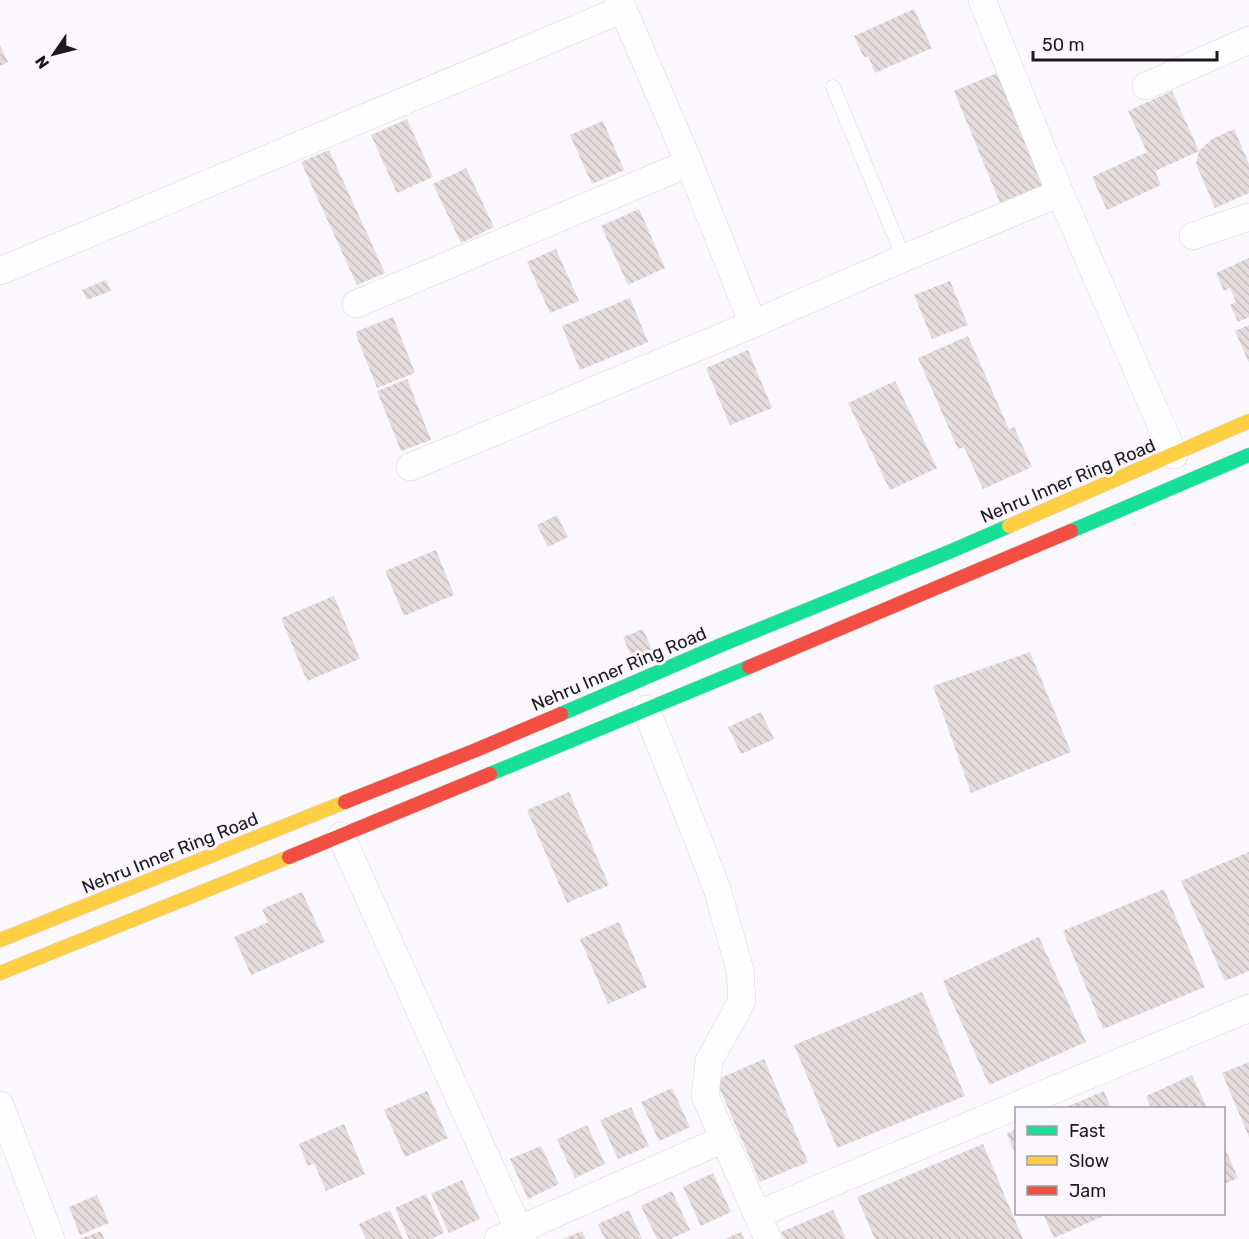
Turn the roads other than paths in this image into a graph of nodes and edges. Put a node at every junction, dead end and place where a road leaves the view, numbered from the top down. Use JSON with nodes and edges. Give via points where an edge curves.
{"nodes":[{"id":1,"x":982,"y":0,"type":"edge"},
{"id":2,"x":621,"y":5,"type":"edge"},
{"id":3,"x":1249,"y":40,"type":"edge"},
{"id":4,"x":1146,"y":86,"type":"dead end"},
{"id":5,"x":832,"y":87,"type":"dead end"},
{"id":6,"x":689,"y":163,"type":"junction"},
{"id":7,"x":1060,"y":193,"type":"junction"},
{"id":8,"x":1249,"y":217,"type":"edge"},
{"id":9,"x":1193,"y":236,"type":"dead end"},
{"id":10,"x":904,"y":258,"type":"junction"},
{"id":11,"x":0,"y":271,"type":"edge"},
{"id":12,"x":356,"y":304,"type":"dead end"},
{"id":13,"x":753,"y":324,"type":"junction"},
{"id":14,"x":1249,"y":421,"type":"edge"},
{"id":15,"x":1174,"y":455,"type":"junction"},
{"id":16,"x":1249,"y":455,"type":"edge"},
{"id":17,"x":410,"y":467,"type":"dead end"},
{"id":18,"x":646,"y":710,"type":"junction"},
{"id":19,"x":341,"y":836,"type":"junction"},
{"id":20,"x":0,"y":940,"type":"edge"},
{"id":21,"x":0,"y":973,"type":"edge"},
{"id":22,"x":1249,"y":1008,"type":"edge"},
{"id":23,"x":0,"y":1105,"type":"edge"},
{"id":24,"x":724,"y":1139,"type":"junction"},
{"id":25,"x":758,"y":1214,"type":"junction"},
{"id":26,"x":513,"y":1236,"type":"edge"},
{"id":27,"x":51,"y":1239,"type":"edge"},
{"id":28,"x":768,"y":1239,"type":"edge"}],
"edges":[{"from":1,"to":7,"type":"street"},
{"from":2,"to":6,"type":"street"},
{"from":2,"to":11,"type":"street"},
{"from":3,"to":4,"type":"street"},
{"from":5,"to":10,"type":"lane"},
{"from":6,"to":12,"type":"street"},
{"from":6,"to":13,"type":"street"},
{"from":7,"to":10,"type":"street"},
{"from":7,"to":15,"type":"street"},
{"from":8,"to":9,"type":"street"},
{"from":10,"to":13,"type":"street"},
{"from":13,"to":17,"type":"street"},
{"from":14,"to":15,"type":"main road","name":"Nehru Inner Ring Road"},
{"from":15,"to":20,"type":"main road","name":"Nehru Inner Ring Road","via":[[476,750]]},
{"from":16,"to":18,"type":"main road"},
{"from":18,"to":19,"type":"main road"},
{"from":18,"to":24,"type":"street","via":[[717,889],[740,970],[742,1001],[709,1061],[705,1096]]},
{"from":19,"to":21,"type":"main road"},
{"from":19,"to":26,"type":"street"},
{"from":22,"to":25,"type":"street"},
{"from":23,"to":27,"type":"street"},
{"from":24,"to":25,"type":"street"},
{"from":24,"to":26,"type":"street"},
{"from":25,"to":28,"type":"street"}]}
